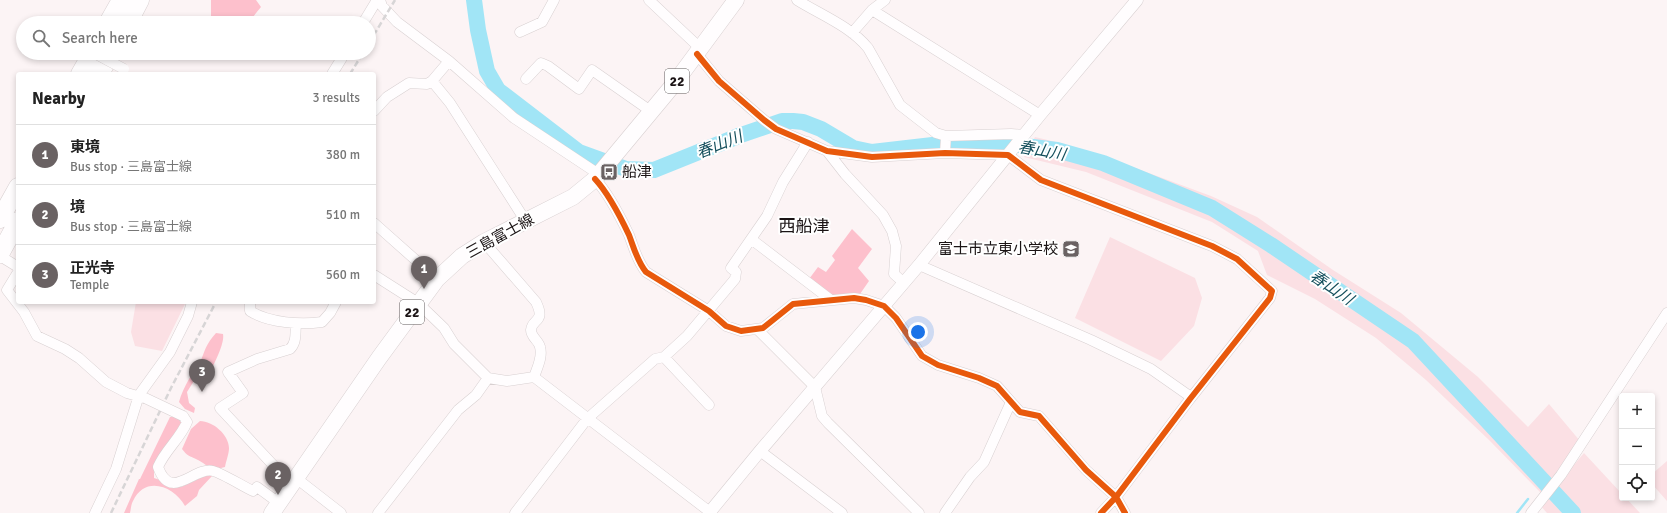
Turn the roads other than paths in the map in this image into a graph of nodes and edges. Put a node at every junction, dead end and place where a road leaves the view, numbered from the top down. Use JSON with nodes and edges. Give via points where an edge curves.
{"nodes":[{"id":1,"x":120,"y":0,"type":"edge"},
{"id":2,"x":140,"y":0,"type":"edge"},
{"id":3,"x":378,"y":0,"type":"edge"},
{"id":4,"x":554,"y":0,"type":"edge"},
{"id":5,"x":649,"y":0,"type":"edge"},
{"id":6,"x":736,"y":0,"type":"edge"},
{"id":7,"x":798,"y":0,"type":"edge"},
{"id":8,"x":885,"y":0,"type":"edge"},
{"id":9,"x":1137,"y":0,"type":"edge"},
{"id":10,"x":872,"y":10,"type":"junction"},
{"id":11,"x":112,"y":16,"type":"edge"},
{"id":12,"x":132,"y":16,"type":"edge"},
{"id":13,"x":368,"y":16,"type":"edge"},
{"id":14,"x":520,"y":32,"type":"dead end"},
{"id":15,"x":852,"y":33,"type":"junction"},
{"id":16,"x":699,"y":52,"type":"junction"},
{"id":17,"x":89,"y":60,"type":"edge"},
{"id":18,"x":107,"y":60,"type":"edge"},
{"id":19,"x":107,"y":60,"type":"edge"},
{"id":20,"x":341,"y":60,"type":"edge"},
{"id":21,"x":449,"y":61,"type":"junction"},
{"id":22,"x":124,"y":69,"type":"dead end"},
{"id":23,"x":81,"y":72,"type":"edge"},
{"id":24,"x":101,"y":72,"type":"edge"},
{"id":25,"x":333,"y":72,"type":"edge"},
{"id":26,"x":526,"y":79,"type":"dead end"},
{"id":27,"x":432,"y":81,"type":"junction"},
{"id":28,"x":376,"y":108,"type":"edge"},
{"id":29,"x":652,"y":112,"type":"junction"},
{"id":30,"x":1040,"y":115,"type":"junction"},
{"id":31,"x":1024,"y":135,"type":"junction"},
{"id":32,"x":946,"y":136,"type":"junction"},
{"id":33,"x":808,"y":142,"type":"junction"},
{"id":34,"x":827,"y":151,"type":"junction"},
{"id":35,"x":945,"y":153,"type":"junction"},
{"id":36,"x":1010,"y":154,"type":"junction"},
{"id":37,"x":604,"y":170,"type":"junction"},
{"id":38,"x":16,"y":191,"type":"edge"},
{"id":39,"x":0,"y":219,"type":"edge"},
{"id":40,"x":526,"y":220,"type":"junction"},
{"id":41,"x":16,"y":225,"type":"edge"},
{"id":42,"x":376,"y":230,"type":"edge"},
{"id":43,"x":751,"y":239,"type":"junction"},
{"id":44,"x":484,"y":242,"type":"junction"},
{"id":45,"x":0,"y":255,"type":"edge"},
{"id":46,"x":919,"y":265,"type":"junction"},
{"id":47,"x":16,"y":267,"type":"edge"},
{"id":48,"x":16,"y":270,"type":"edge"},
{"id":49,"x":376,"y":276,"type":"edge"},
{"id":50,"x":437,"y":279,"type":"junction"},
{"id":51,"x":903,"y":282,"type":"junction"},
{"id":52,"x":831,"y":300,"type":"junction"},
{"id":53,"x":16,"y":302,"type":"edge"},
{"id":54,"x":418,"y":303,"type":"junction"},
{"id":55,"x":18,"y":304,"type":"edge"},
{"id":56,"x":191,"y":304,"type":"edge"},
{"id":57,"x":250,"y":304,"type":"edge"},
{"id":58,"x":335,"y":304,"type":"edge"},
{"id":59,"x":884,"y":306,"type":"junction"},
{"id":60,"x":709,"y":311,"type":"junction"},
{"id":61,"x":1667,"y":313,"type":"edge"},
{"id":62,"x":296,"y":324,"type":"junction"},
{"id":63,"x":757,"y":329,"type":"junction"},
{"id":64,"x":664,"y":357,"type":"junction"},
{"id":65,"x":534,"y":377,"type":"junction"},
{"id":66,"x":488,"y":378,"type":"junction"},
{"id":67,"x":815,"y":387,"type":"junction"},
{"id":68,"x":142,"y":397,"type":"junction"},
{"id":69,"x":1191,"y":397,"type":"junction"},
{"id":70,"x":1011,"y":402,"type":"junction"},
{"id":71,"x":709,"y":405,"type":"dead end"},
{"id":72,"x":587,"y":419,"type":"junction"},
{"id":73,"x":760,"y":451,"type":"junction"},
{"id":74,"x":274,"y":466,"type":"dead end"},
{"id":75,"x":296,"y":478,"type":"junction"},
{"id":76,"x":1116,"y":497,"type":"junction"},
{"id":77,"x":276,"y":508,"type":"edge"},
{"id":78,"x":710,"y":512,"type":"edge"},
{"id":79,"x":95,"y":513,"type":"edge"},
{"id":80,"x":342,"y":513,"type":"edge"},
{"id":81,"x":378,"y":513,"type":"edge"},
{"id":82,"x":515,"y":513,"type":"edge"},
{"id":83,"x":842,"y":513,"type":"edge"},
{"id":84,"x":919,"y":513,"type":"edge"},
{"id":85,"x":945,"y":513,"type":"edge"},
{"id":86,"x":1101,"y":513,"type":"edge"},
{"id":87,"x":1125,"y":513,"type":"edge"},
{"id":88,"x":1531,"y":513,"type":"edge"}],
"edges":[{"from":1,"to":11,"type":"highway"},
{"from":2,"to":12,"type":"highway"},
{"from":3,"to":13,"type":"street"},
{"from":3,"to":21,"type":"street","via":[[397,22]]},
{"from":4,"to":14,"type":"street","via":[[542,22]]},
{"from":5,"to":16,"type":"street"},
{"from":6,"to":16,"type":"main road","name":"三島富士線","number":"22"},
{"from":7,"to":15,"type":"street"},
{"from":8,"to":10,"type":"street"},
{"from":9,"to":30,"type":"street"},
{"from":10,"to":15,"type":"street"},
{"from":10,"to":30,"type":"street"},
{"from":15,"to":32,"type":"street","via":[[868,48],[900,105],[936,133]]},
{"from":16,"to":29,"type":"main road","name":"三島富士線","number":"22"},
{"from":16,"to":33,"type":"street","via":[[719,81],[764,120],[776,129]]},
{"from":17,"to":23,"type":"highway"},
{"from":18,"to":22,"type":"street","bridge":true},
{"from":19,"to":24,"type":"highway"},
{"from":20,"to":25,"type":"street"},
{"from":21,"to":27,"type":"street"},
{"from":21,"to":37,"type":"street","via":[[514,118]]},
{"from":26,"to":29,"type":"street","via":[[541,63],[579,89],[592,70]]},
{"from":27,"to":28,"type":"street","via":[[427,84],[409,84],[387,97]]},
{"from":27,"to":40,"type":"street","via":[[450,103]]},
{"from":29,"to":37,"type":"main road","name":"三島富士線","number":"22"},
{"from":30,"to":31,"type":"street"},
{"from":31,"to":32,"type":"street"},
{"from":31,"to":36,"type":"street"},
{"from":32,"to":35,"type":"street"},
{"from":33,"to":34,"type":"street"},
{"from":33,"to":43,"type":"street","via":[[783,182],[767,216]]},
{"from":34,"to":35,"type":"street","via":[[872,158]]},
{"from":34,"to":51,"type":"street","via":[[883,215],[892,231],[896,246],[894,274]]},
{"from":35,"to":36,"type":"street"},
{"from":36,"to":46,"type":"street"},
{"from":36,"to":69,"type":"street","via":[[1041,180],[1212,246],[1237,259],[1272,291],[1270,298]]},
{"from":37,"to":40,"type":"main road","name":"三島富士線","number":"22","via":[[573,196]]},
{"from":37,"to":60,"type":"street","via":[[602,186],[628,234],[641,266],[646,272]]},
{"from":38,"to":39,"type":"highway"},
{"from":40,"to":44,"type":"main road","name":"三島富士線","number":"22"},
{"from":41,"to":45,"type":"highway"},
{"from":42,"to":50,"type":"street"},
{"from":43,"to":52,"type":"street"},
{"from":43,"to":60,"type":"street","via":[[731,268],[736,272],[735,279]]},
{"from":44,"to":50,"type":"main road","name":"三島富士線","number":"22","via":[[462,256]]},
{"from":44,"to":65,"type":"street","via":[[536,302],[540,311],[531,333],[540,346],[541,357]]},
{"from":45,"to":47,"type":"street"},
{"from":46,"to":51,"type":"street"},
{"from":46,"to":69,"type":"street","via":[[1151,369]]},
{"from":48,"to":53,"type":"street","via":[[7,290]]},
{"from":49,"to":54,"type":"street"},
{"from":50,"to":54,"type":"main road","name":"三島富士線","number":"22"},
{"from":51,"to":59,"type":"street"},
{"from":52,"to":59,"type":"street","via":[[854,298]]},
{"from":52,"to":63,"type":"street","via":[[794,304],[763,328]]},
{"from":54,"to":66,"type":"street"},
{"from":54,"to":75,"type":"main road","name":"三島富士線","number":"22"},
{"from":55,"to":68,"type":"street","via":[[37,336],[79,358],[106,382]]},
{"from":56,"to":68,"type":"street","via":[[170,352]]},
{"from":57,"to":62,"type":"street","via":[[250,311],[258,316]]},
{"from":58,"to":62,"type":"street","via":[[322,322]]},
{"from":59,"to":67,"type":"street"},
{"from":59,"to":70,"type":"street","via":[[896,318],[922,356],[938,365],[997,386]]},
{"from":60,"to":63,"type":"street","via":[[726,326],[741,331]]},
{"from":60,"to":64,"type":"street"},
{"from":61,"to":88,"type":"street","via":[[1561,475]]},
{"from":62,"to":74,"type":"street","via":[[294,345],[290,349],[257,359],[228,372],[243,392],[220,408]]},
{"from":63,"to":67,"type":"street"},
{"from":64,"to":71,"type":"street"},
{"from":64,"to":72,"type":"street","via":[[655,359]]},
{"from":65,"to":66,"type":"street","via":[[507,381]]},
{"from":65,"to":72,"type":"street"},
{"from":66,"to":81,"type":"street","via":[[476,395],[458,410]]},
{"from":67,"to":73,"type":"street"},
{"from":67,"to":84,"type":"street","via":[[822,416]]},
{"from":68,"to":77,"type":"street","bridge":true,"via":[[183,416],[186,422],[183,432],[162,455],[158,466],[161,475],[168,481],[181,483],[201,472],[212,471],[255,489]]},
{"from":68,"to":79,"type":"street","via":[[116,469]]},
{"from":69,"to":76,"type":"street"},
{"from":70,"to":76,"type":"street","via":[[1020,412],[1039,416],[1086,470]]},
{"from":70,"to":85,"type":"street","via":[[984,462],[970,477]]},
{"from":72,"to":78,"type":"street"},
{"from":72,"to":82,"type":"street"},
{"from":73,"to":78,"type":"street"},
{"from":73,"to":83,"type":"street"},
{"from":75,"to":77,"type":"main road","name":"三島富士線","number":"22"},
{"from":75,"to":80,"type":"street"},
{"from":76,"to":86,"type":"street"},
{"from":76,"to":87,"type":"street"}]}
